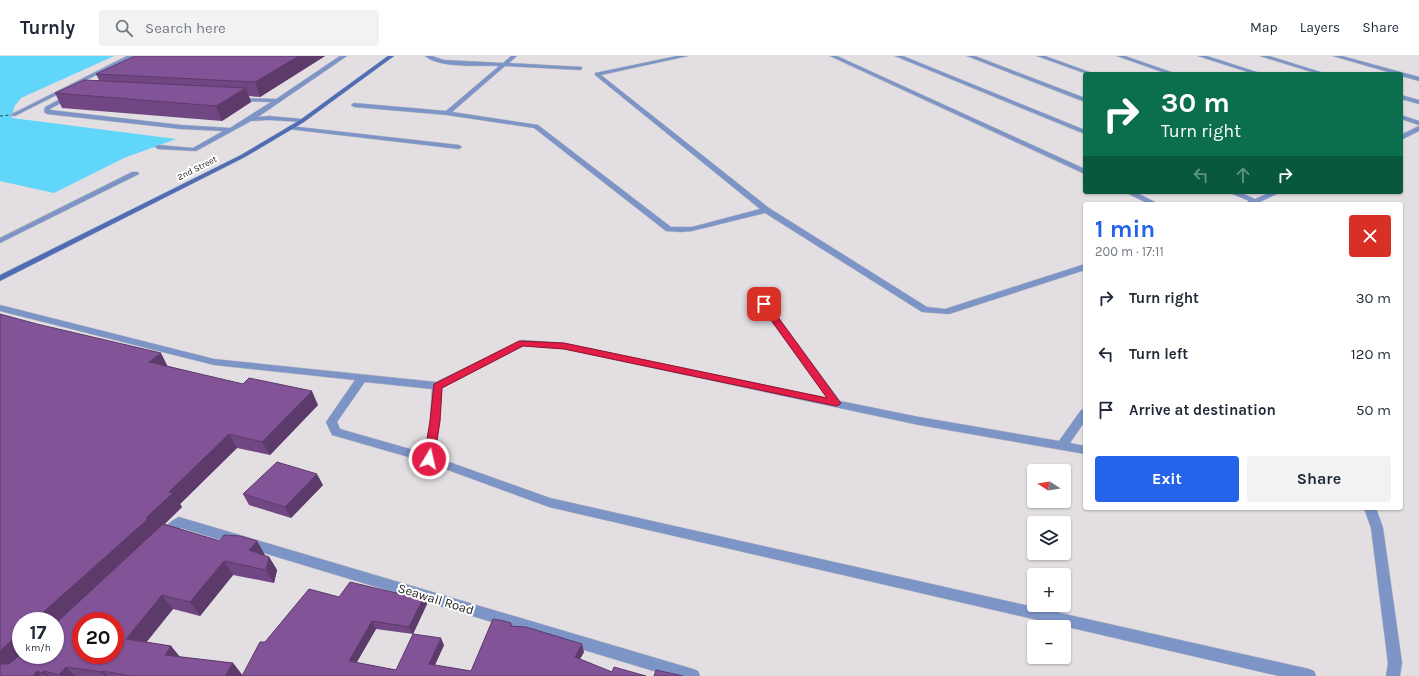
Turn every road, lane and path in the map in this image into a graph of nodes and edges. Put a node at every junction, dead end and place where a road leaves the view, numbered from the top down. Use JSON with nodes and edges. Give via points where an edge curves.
{"nodes":[{"id":1,"x":131,"y":56,"type":"edge"},
{"id":2,"x":344,"y":56,"type":"edge"},
{"id":3,"x":391,"y":56,"type":"edge"},
{"id":4,"x":428,"y":56,"type":"edge"},
{"id":5,"x":514,"y":56,"type":"edge"},
{"id":6,"x":685,"y":56,"type":"edge"},
{"id":7,"x":833,"y":56,"type":"edge"},
{"id":8,"x":898,"y":56,"type":"edge"},
{"id":9,"x":970,"y":56,"type":"edge"},
{"id":10,"x":1040,"y":56,"type":"edge"},
{"id":11,"x":1120,"y":56,"type":"edge"},
{"id":12,"x":1200,"y":56,"type":"edge"},
{"id":13,"x":1263,"y":56,"type":"edge"},
{"id":14,"x":1336,"y":56,"type":"edge"},
{"id":15,"x":504,"y":64,"type":"junction"},
{"id":16,"x":580,"y":68,"type":"dead end"},
{"id":17,"x":1086,"y":72,"type":"edge"},
{"id":18,"x":1168,"y":72,"type":"edge"},
{"id":19,"x":1253,"y":72,"type":"edge"},
{"id":20,"x":1317,"y":72,"type":"edge"},
{"id":21,"x":1396,"y":72,"type":"edge"},
{"id":22,"x":1403,"y":74,"type":"edge"},
{"id":23,"x":1419,"y":78,"type":"edge"},
{"id":24,"x":77,"y":92,"type":"edge"},
{"id":25,"x":231,"y":98,"type":"edge"},
{"id":26,"x":1403,"y":98,"type":"edge"},
{"id":27,"x":1083,"y":99,"type":"edge"},
{"id":28,"x":277,"y":101,"type":"junction"},
{"id":29,"x":1419,"y":102,"type":"edge"},
{"id":30,"x":354,"y":105,"type":"dead end"},
{"id":31,"x":447,"y":113,"type":"junction"},
{"id":32,"x":13,"y":115,"type":"dead end"},
{"id":33,"x":1403,"y":118,"type":"edge"},
{"id":34,"x":250,"y":119,"type":"junction"},
{"id":35,"x":302,"y":121,"type":"junction"},
{"id":36,"x":1419,"y":123,"type":"edge"},
{"id":37,"x":290,"y":128,"type":"junction"},
{"id":38,"x":1419,"y":128,"type":"edge"},
{"id":39,"x":231,"y":130,"type":"junction"},
{"id":40,"x":1083,"y":131,"type":"edge"},
{"id":41,"x":1403,"y":137,"type":"edge"},
{"id":42,"x":158,"y":147,"type":"dead end"},
{"id":43,"x":459,"y":147,"type":"dead end"},
{"id":44,"x":1083,"y":171,"type":"edge"},
{"id":45,"x":135,"y":174,"type":"dead end"},
{"id":46,"x":1133,"y":194,"type":"edge"},
{"id":47,"x":1236,"y":194,"type":"edge"},
{"id":48,"x":1272,"y":194,"type":"edge"},
{"id":49,"x":1151,"y":202,"type":"edge"},
{"id":50,"x":1250,"y":202,"type":"edge"},
{"id":51,"x":1254,"y":202,"type":"edge"},
{"id":52,"x":766,"y":210,"type":"junction"},
{"id":53,"x":0,"y":241,"type":"edge"},
{"id":54,"x":1083,"y":268,"type":"edge"},
{"id":55,"x":0,"y":278,"type":"edge"},
{"id":56,"x":764,"y":304,"type":"dead end"},
{"id":57,"x":0,"y":308,"type":"edge"},
{"id":58,"x":362,"y":378,"type":"junction"},
{"id":59,"x":437,"y":386,"type":"junction"},
{"id":60,"x":836,"y":403,"type":"junction"},
{"id":61,"x":1083,"y":416,"type":"edge"},
{"id":62,"x":1061,"y":447,"type":"junction"},
{"id":63,"x":1083,"y":450,"type":"edge"},
{"id":64,"x":429,"y":459,"type":"junction"},
{"id":65,"x":1371,"y":510,"type":"edge"},
{"id":66,"x":156,"y":543,"type":"edge"},
{"id":67,"x":693,"y":676,"type":"edge"},
{"id":68,"x":1309,"y":676,"type":"edge"},
{"id":69,"x":1393,"y":676,"type":"edge"}],
"edges":[{"from":1,"to":32,"type":"street"},
{"from":2,"to":28,"type":"street"},
{"from":3,"to":35,"type":"street","name":"2nd Street"},
{"from":4,"to":15,"type":"street","via":[[444,62]]},
{"from":5,"to":15,"type":"street"},
{"from":6,"to":52,"type":"street","via":[[597,74]]},
{"from":7,"to":44,"type":"street"},
{"from":8,"to":40,"type":"street"},
{"from":9,"to":27,"type":"street"},
{"from":10,"to":17,"type":"street"},
{"from":11,"to":18,"type":"street"},
{"from":12,"to":19,"type":"street"},
{"from":13,"to":20,"type":"street"},
{"from":14,"to":21,"type":"street"},
{"from":15,"to":16,"type":"street"},
{"from":15,"to":31,"type":"street"},
{"from":22,"to":23,"type":"street"},
{"from":24,"to":39,"type":"street","via":[[47,108],[47,112]]},
{"from":25,"to":28,"type":"street"},
{"from":26,"to":29,"type":"street"},
{"from":28,"to":34,"type":"street"},
{"from":30,"to":31,"type":"street"},
{"from":31,"to":52,"type":"street","via":[[536,126],[669,229],[692,229]]},
{"from":33,"to":36,"type":"street"},
{"from":34,"to":35,"type":"street"},
{"from":34,"to":39,"type":"street"},
{"from":35,"to":37,"type":"street","name":"2nd Street"},
{"from":37,"to":43,"type":"street"},
{"from":37,"to":55,"type":"street","name":"2nd Street","via":[[243,156]]},
{"from":38,"to":41,"type":"street"},
{"from":39,"to":42,"type":"street","via":[[194,150]]},
{"from":45,"to":53,"type":"street"},
{"from":46,"to":49,"type":"street"},
{"from":47,"to":50,"type":"street"},
{"from":48,"to":51,"type":"street"},
{"from":52,"to":54,"type":"street","via":[[925,310],[946,312]]},
{"from":56,"to":60,"type":"street"},
{"from":57,"to":58,"type":"street","via":[[214,362]]},
{"from":58,"to":59,"type":"street"},
{"from":58,"to":64,"type":"street","via":[[331,422],[336,432]]},
{"from":59,"to":60,"type":"street","via":[[522,343],[564,346]]},
{"from":59,"to":64,"type":"street"},
{"from":60,"to":62,"type":"street"},
{"from":61,"to":62,"type":"street"},
{"from":62,"to":63,"type":"street"},
{"from":64,"to":68,"type":"street","via":[[549,502]]},
{"from":65,"to":69,"type":"street","via":[[1376,528],[1395,663]]},
{"from":66,"to":67,"type":"street","name":"Seawall Road","via":[[179,522]]}]}
